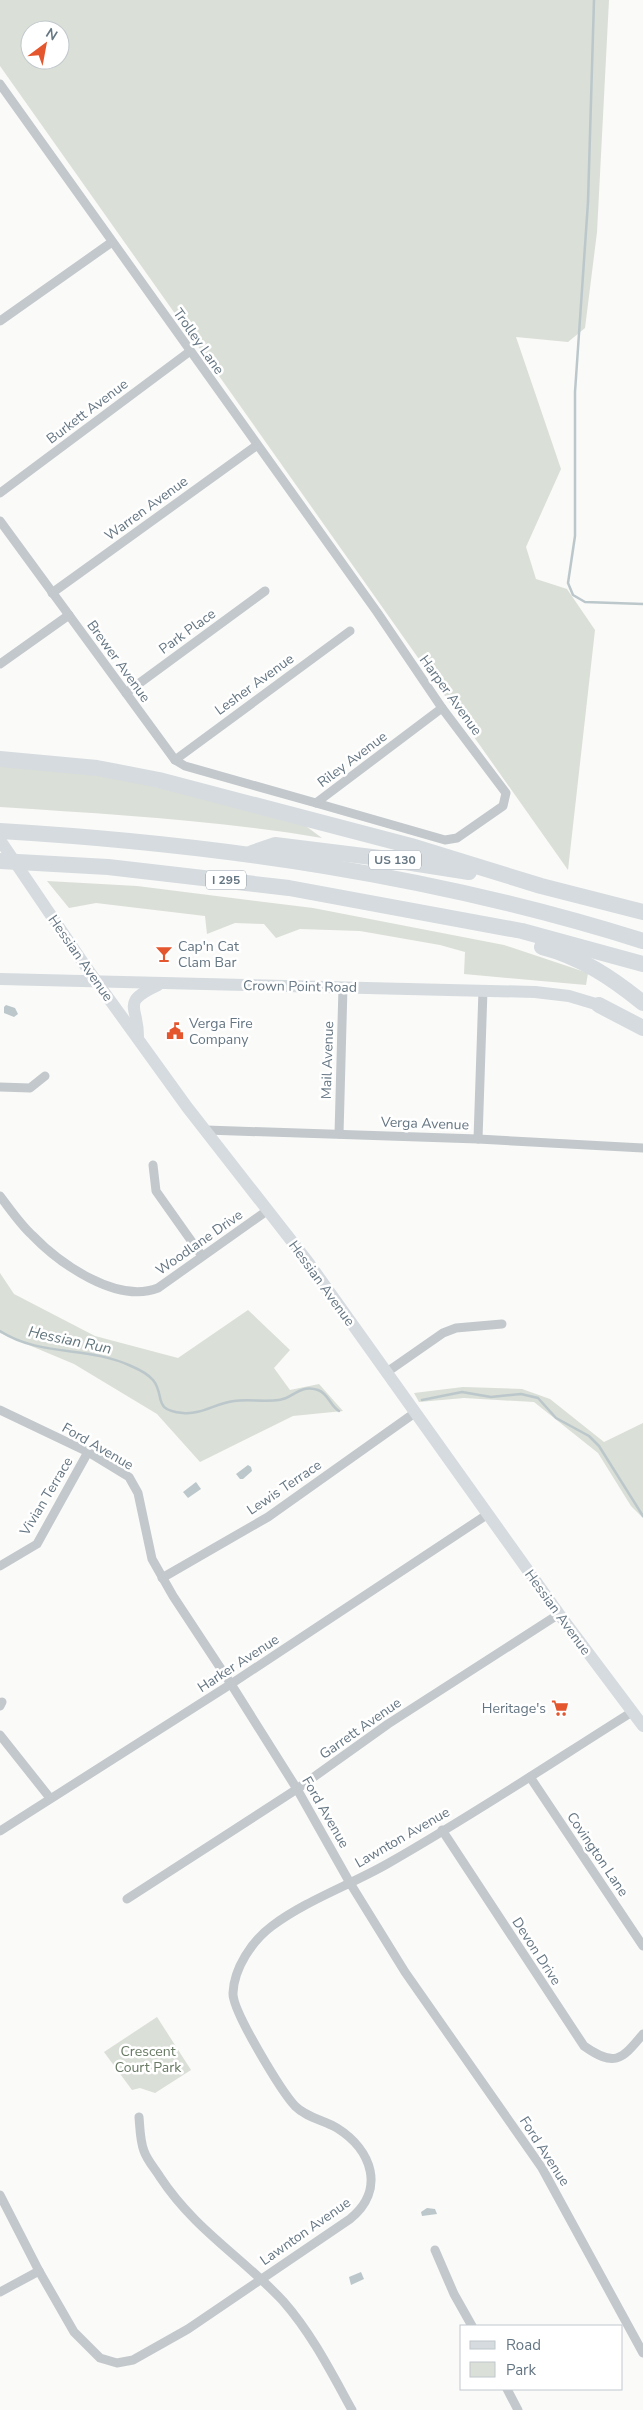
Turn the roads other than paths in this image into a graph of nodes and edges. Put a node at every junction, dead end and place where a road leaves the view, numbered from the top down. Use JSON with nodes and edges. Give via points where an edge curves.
{"nodes":[{"id":1,"x":0,"y":84,"type":"edge"},
{"id":2,"x":112,"y":242,"type":"junction"},
{"id":3,"x":0,"y":321,"type":"edge"},
{"id":4,"x":190,"y":352,"type":"junction"},
{"id":5,"x":256,"y":446,"type":"junction"},
{"id":6,"x":0,"y":493,"type":"edge"},
{"id":7,"x":0,"y":521,"type":"edge"},
{"id":8,"x":265,"y":591,"type":"dead end"},
{"id":9,"x":52,"y":593,"type":"junction"},
{"id":10,"x":376,"y":612,"type":"joint"},
{"id":11,"x":69,"y":614,"type":"junction"},
{"id":12,"x":350,"y":631,"type":"dead end"},
{"id":13,"x":0,"y":664,"type":"edge"},
{"id":14,"x":126,"y":693,"type":"junction"},
{"id":15,"x":442,"y":708,"type":"junction"},
{"id":16,"x":0,"y":759,"type":"edge"},
{"id":17,"x":175,"y":760,"type":"junction"},
{"id":18,"x":316,"y":803,"type":"junction"},
{"id":19,"x":0,"y":831,"type":"edge"},
{"id":20,"x":0,"y":840,"type":"edge"},
{"id":21,"x":250,"y":854,"type":"junction"},
{"id":22,"x":0,"y":861,"type":"edge"},
{"id":23,"x":541,"y":886,"type":"junction"},
{"id":24,"x":643,"y":912,"type":"edge"},
{"id":25,"x":450,"y":917,"type":"junction"},
{"id":26,"x":643,"y":941,"type":"edge"},
{"id":27,"x":643,"y":964,"type":"edge"},
{"id":28,"x":0,"y":979,"type":"edge"},
{"id":29,"x":97,"y":982,"type":"junction"},
{"id":30,"x":160,"y":984,"type":"junction"},
{"id":31,"x":343,"y":987,"type":"junction"},
{"id":32,"x":483,"y":990,"type":"junction"},
{"id":33,"x":643,"y":1003,"type":"edge"},
{"id":34,"x":598,"y":1005,"type":"joint"},
{"id":35,"x":643,"y":1028,"type":"edge"},
{"id":36,"x":138,"y":1039,"type":"junction"},
{"id":37,"x":45,"y":1076,"type":"dead end"},
{"id":38,"x":0,"y":1087,"type":"edge"},
{"id":39,"x":206,"y":1130,"type":"junction"},
{"id":40,"x":339,"y":1134,"type":"junction"},
{"id":41,"x":478,"y":1139,"type":"junction"},
{"id":42,"x":643,"y":1148,"type":"edge"},
{"id":43,"x":153,"y":1165,"type":"dead end"},
{"id":44,"x":0,"y":1196,"type":"edge"},
{"id":45,"x":268,"y":1210,"type":"junction"},
{"id":46,"x":202,"y":1256,"type":"junction"},
{"id":47,"x":502,"y":1324,"type":"dead end"},
{"id":48,"x":387,"y":1372,"type":"junction"},
{"id":49,"x":0,"y":1410,"type":"edge"},
{"id":50,"x":416,"y":1412,"type":"junction"},
{"id":51,"x":88,"y":1452,"type":"junction"},
{"id":52,"x":488,"y":1514,"type":"junction"},
{"id":53,"x":0,"y":1566,"type":"edge"},
{"id":54,"x":162,"y":1578,"type":"junction"},
{"id":55,"x":559,"y":1614,"type":"junction"},
{"id":56,"x":232,"y":1684,"type":"junction"},
{"id":57,"x":632,"y":1712,"type":"junction"},
{"id":58,"x":643,"y":1726,"type":"edge"},
{"id":59,"x":0,"y":1735,"type":"edge"},
{"id":60,"x":530,"y":1777,"type":"junction"},
{"id":61,"x":297,"y":1790,"type":"junction"},
{"id":62,"x":50,"y":1798,"type":"junction"},
{"id":63,"x":442,"y":1830,"type":"junction"},
{"id":64,"x":0,"y":1832,"type":"edge"},
{"id":65,"x":350,"y":1883,"type":"junction"},
{"id":66,"x":127,"y":1900,"type":"dead end"},
{"id":67,"x":643,"y":1946,"type":"edge"},
{"id":68,"x":643,"y":2034,"type":"edge"},
{"id":69,"x":139,"y":2117,"type":"dead end"},
{"id":70,"x":0,"y":2195,"type":"edge"},
{"id":71,"x":435,"y":2250,"type":"dead end"},
{"id":72,"x":39,"y":2271,"type":"junction"},
{"id":73,"x":261,"y":2278,"type":"junction"},
{"id":74,"x":0,"y":2292,"type":"edge"},
{"id":75,"x":471,"y":2325,"type":"edge"},
{"id":76,"x":643,"y":2353,"type":"edge"},
{"id":77,"x":508,"y":2390,"type":"edge"},
{"id":78,"x":352,"y":2410,"type":"edge"},
{"id":79,"x":518,"y":2410,"type":"edge"}],
"edges":[{"from":1,"to":2,"type":"street","name":"Trolley Lane"},
{"from":2,"to":3,"type":"street"},
{"from":2,"to":4,"type":"street","name":"Trolley Lane"},
{"from":4,"to":5,"type":"street","name":"Trolley Lane"},
{"from":4,"to":6,"type":"street","name":"Burkett Avenue"},
{"from":5,"to":9,"type":"street","name":"Warren Avenue"},
{"from":5,"to":10,"type":"street","name":"Trolley Lane"},
{"from":7,"to":9,"type":"street","name":"Brewer Avenue"},
{"from":8,"to":14,"type":"street","name":"Park Place"},
{"from":9,"to":11,"type":"street","name":"Brewer Avenue"},
{"from":10,"to":15,"type":"street","name":"Harper Avenue"},
{"from":11,"to":13,"type":"street"},
{"from":11,"to":14,"type":"street","name":"Brewer Avenue"},
{"from":12,"to":17,"type":"street","name":"Lesher Avenue"},
{"from":14,"to":17,"type":"street","name":"Brewer Avenue"},
{"from":15,"to":18,"type":"street","name":"Riley Avenue"},
{"from":15,"to":18,"type":"street","name":"Harper Avenue","via":[[506,793],[503,806],[457,838],[445,840]]},
{"from":16,"to":23,"type":"highway","via":[[97,768],[159,780],[411,846]]},
{"from":17,"to":18,"type":"street","name":"Riley Avenue","via":[[240,783]]},
{"from":19,"to":21,"type":"highway","number":"I 295","via":[[140,841]]},
{"from":20,"to":29,"type":"main road","name":"Hessian Avenue"},
{"from":21,"to":23,"type":"highway","number":"US 130","via":[[275,845],[412,862]]},
{"from":21,"to":26,"type":"highway","number":"I 295","via":[[464,893]]},
{"from":22,"to":25,"type":"highway","number":"I 295","via":[[186,874],[289,888]]},
{"from":23,"to":24,"type":"highway","number":"US 130"},
{"from":25,"to":27,"type":"highway","number":"I 295","via":[[522,931]]},
{"from":25,"to":33,"type":"highway","via":[[467,928],[574,958],[603,973]]},
{"from":28,"to":29,"type":"main road","name":"Crown Point Road"},
{"from":29,"to":30,"type":"main road","name":"Crown Point Road"},
{"from":29,"to":36,"type":"main road","name":"Hessian Avenue"},
{"from":30,"to":31,"type":"main road","name":"Crown Point Road"},
{"from":30,"to":36,"type":"main road","via":[[145,991],[134,1002]]},
{"from":31,"to":32,"type":"main road","name":"Crown Point Road"},
{"from":31,"to":40,"type":"street","name":"Mail Avenue"},
{"from":32,"to":34,"type":"main road","name":"Crown Point Road","via":[[557,994]]},
{"from":32,"to":41,"type":"street"},
{"from":34,"to":35,"type":"highway"},
{"from":36,"to":39,"type":"main road","name":"Hessian Avenue"},
{"from":37,"to":38,"type":"street","via":[[30,1088]]},
{"from":39,"to":40,"type":"street","name":"Verga Avenue"},
{"from":39,"to":45,"type":"main road","name":"Hessian Avenue"},
{"from":40,"to":41,"type":"street","name":"Verga Avenue"},
{"from":41,"to":42,"type":"street","name":"Verga Avenue"},
{"from":43,"to":46,"type":"street","via":[[156,1192]]},
{"from":44,"to":46,"type":"street","name":"Woodlane Drive","via":[[45,1248],[116,1290],[154,1289],[169,1282]]},
{"from":45,"to":46,"type":"street","name":"Woodlane Drive"},
{"from":45,"to":48,"type":"main road","name":"Hessian Avenue"},
{"from":47,"to":48,"type":"street","via":[[456,1328],[443,1333]]},
{"from":48,"to":50,"type":"main road","name":"Hessian Avenue"},
{"from":49,"to":51,"type":"street","name":"Ford Avenue"},
{"from":50,"to":52,"type":"main road","name":"Hessian Avenue"},
{"from":50,"to":54,"type":"street","name":"Lewis Terrace","via":[[268,1517]]},
{"from":51,"to":53,"type":"street","name":"Vivian Terrace","via":[[37,1544]]},
{"from":51,"to":54,"type":"street","name":"Ford Avenue","via":[[122,1472],[133,1484],[141,1504],[152,1559]]},
{"from":52,"to":55,"type":"main road","name":"Hessian Avenue"},
{"from":52,"to":56,"type":"street","name":"Harker Avenue"},
{"from":54,"to":56,"type":"street","name":"Ford Avenue"},
{"from":55,"to":57,"type":"main road","name":"Hessian Avenue"},
{"from":55,"to":61,"type":"street","name":"Garrett Avenue","via":[[388,1724]]},
{"from":56,"to":61,"type":"street","name":"Ford Avenue"},
{"from":56,"to":62,"type":"street","name":"Harker Avenue"},
{"from":57,"to":58,"type":"main road","name":"Hessian Avenue"},
{"from":57,"to":60,"type":"street","name":"Lawnton Avenue"},
{"from":59,"to":62,"type":"street"},
{"from":60,"to":63,"type":"street","name":"Lawnton Avenue"},
{"from":60,"to":67,"type":"street","name":"Covington Lane"},
{"from":61,"to":65,"type":"street","name":"Ford Avenue"},
{"from":61,"to":66,"type":"street","name":"Garrett Avenue"},
{"from":62,"to":64,"type":"street","name":"Harker Avenue"},
{"from":63,"to":65,"type":"street","name":"Lawnton Avenue"},
{"from":63,"to":68,"type":"street","name":"Devon Drive","via":[[584,2046],[602,2058],[613,2060]]},
{"from":65,"to":73,"type":"street","name":"Lawnton Avenue","via":[[272,1926],[249,1950],[235,1981],[233,1998],[238,2014],[290,2099],[306,2114],[345,2135],[361,2150],[371,2170],[370,2192],[360,2212]]},
{"from":65,"to":76,"type":"street","name":"Ford Avenue","via":[[404,1972],[542,2168]]},
{"from":69,"to":73,"type":"street","via":[[144,2152],[166,2185],[190,2216]]},
{"from":70,"to":72,"type":"street","name":"Lawnton Avenue"},
{"from":71,"to":75,"type":"street"},
{"from":72,"to":73,"type":"street","name":"Lawnton Avenue","via":[[74,2332],[100,2358],[117,2363],[133,2360],[188,2329]]},
{"from":72,"to":74,"type":"street"},
{"from":73,"to":78,"type":"street","via":[[313,2338]]},
{"from":77,"to":79,"type":"street"}]}
